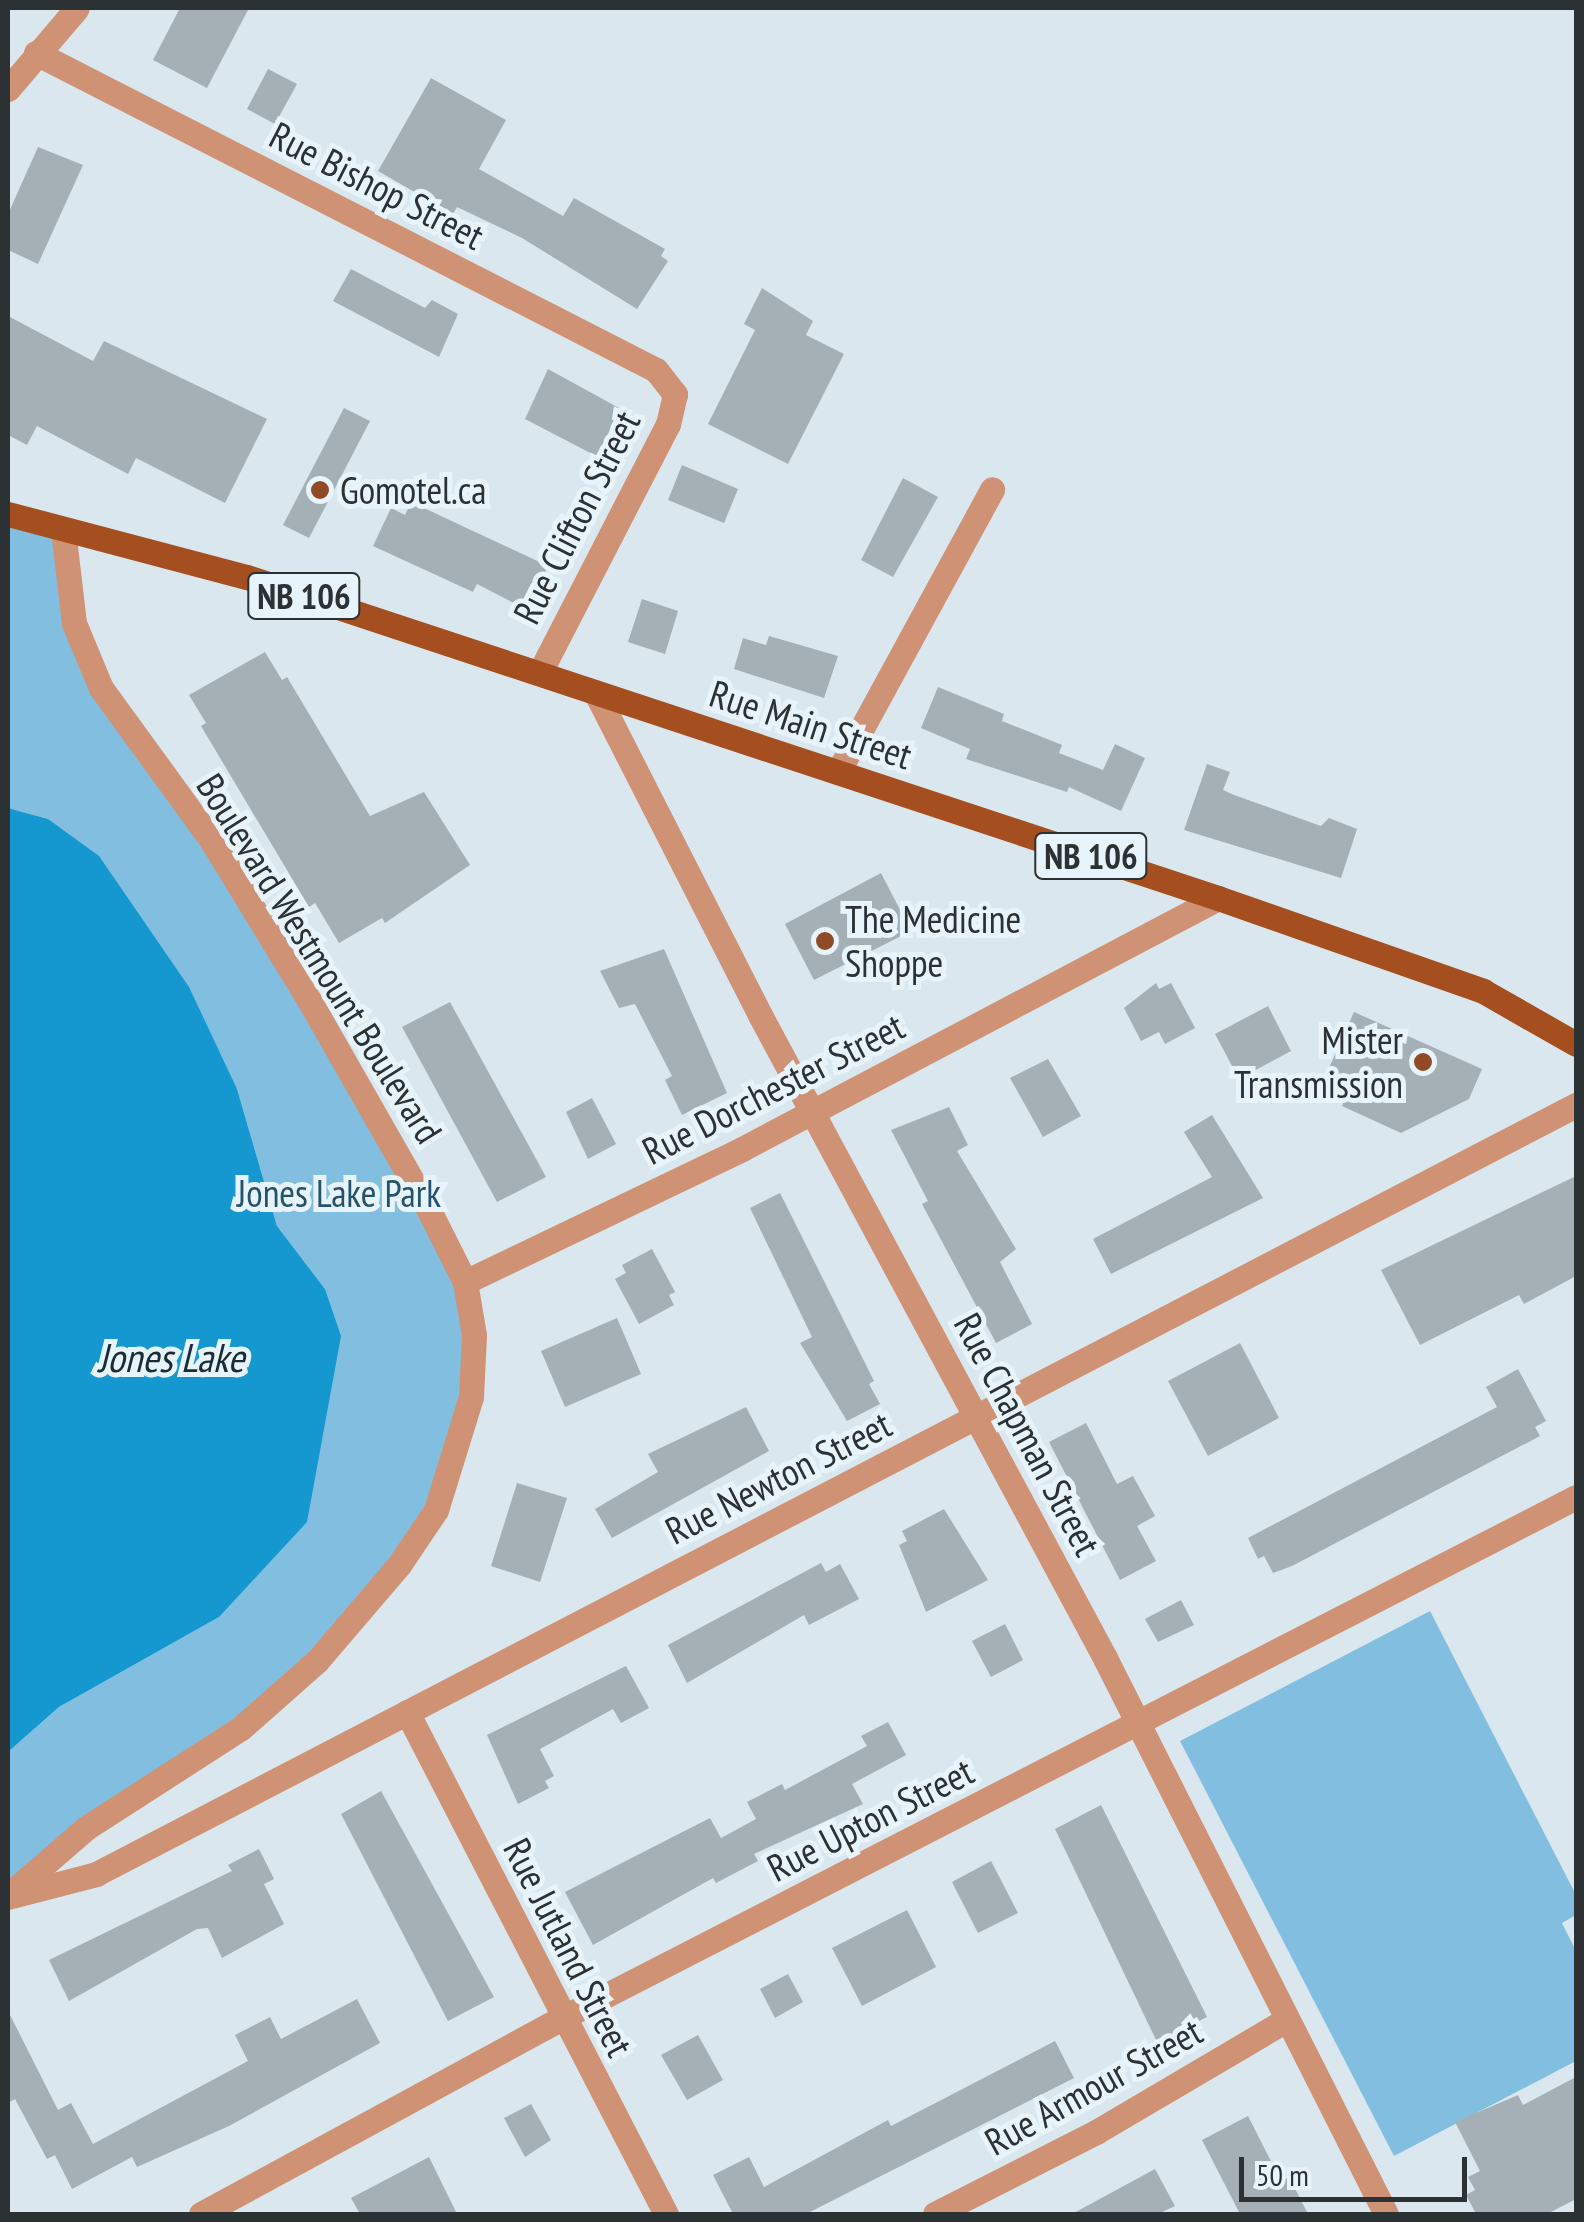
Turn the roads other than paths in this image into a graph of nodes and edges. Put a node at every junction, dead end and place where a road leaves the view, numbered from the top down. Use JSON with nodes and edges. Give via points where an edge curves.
{"nodes":[{"id":1,"x":78,"y":8,"type":"edge"},
{"id":2,"x":36,"y":53,"type":"junction"},
{"id":3,"x":8,"y":89,"type":"edge"},
{"id":4,"x":676,"y":394,"type":"joint"},
{"id":5,"x":992,"y":489,"type":"dead end"},
{"id":6,"x":8,"y":514,"type":"edge"},
{"id":7,"x":63,"y":530,"type":"junction"},
{"id":8,"x":540,"y":672,"type":"junction"},
{"id":9,"x":596,"y":692,"type":"junction"},
{"id":10,"x":838,"y":772,"type":"junction"},
{"id":11,"x":1218,"y":898,"type":"junction"},
{"id":12,"x":1576,"y":1044,"type":"edge"},
{"id":13,"x":1576,"y":1106,"type":"edge"},
{"id":14,"x":813,"y":1111,"type":"junction"},
{"id":15,"x":464,"y":1282,"type":"junction"},
{"id":16,"x":976,"y":1417,"type":"junction"},
{"id":17,"x":1576,"y":1497,"type":"edge"},
{"id":18,"x":407,"y":1712,"type":"junction"},
{"id":19,"x":1138,"y":1726,"type":"junction"},
{"id":20,"x":8,"y":1896,"type":"edge"},
{"id":21,"x":560,"y":2020,"type":"junction"},
{"id":22,"x":1286,"y":2020,"type":"junction"},
{"id":23,"x":200,"y":2214,"type":"edge"},
{"id":24,"x":666,"y":2214,"type":"edge"},
{"id":25,"x":934,"y":2214,"type":"edge"},
{"id":26,"x":1386,"y":2214,"type":"edge"}],
"edges":[{"from":1,"to":2,"type":"street"},
{"from":2,"to":3,"type":"street"},
{"from":2,"to":4,"type":"street","name":"Rue Bishop Street","via":[[656,370]]},
{"from":4,"to":8,"type":"street","name":"Rue Clifton Street","via":[[668,424]]},
{"from":5,"to":10,"type":"street"},
{"from":6,"to":7,"type":"main road","name":"Rue Main Street","number":"NB 106"},
{"from":7,"to":8,"type":"main road","name":"Rue Main Street","number":"NB 106","via":[[247,578]]},
{"from":7,"to":15,"type":"street","name":"Boulevard Westmount Boulevard","via":[[74,623],[101,688],[210,838],[309,1000]]},
{"from":8,"to":9,"type":"main road","name":"Rue Main Street","number":"NB 106"},
{"from":9,"to":10,"type":"main road","name":"Rue Main Street","number":"NB 106"},
{"from":9,"to":14,"type":"street","name":"Rue Chapman Street"},
{"from":10,"to":11,"type":"main road","name":"Rue Main Street","number":"NB 106"},
{"from":11,"to":12,"type":"main road","name":"Rue Main Street","number":"NB 106","via":[[1482,991]]},
{"from":11,"to":14,"type":"street","name":"Rue Dorchester Street"},
{"from":13,"to":16,"type":"street","name":"Rue Newton Street"},
{"from":14,"to":15,"type":"street","name":"Rue Dorchester Street"},
{"from":14,"to":16,"type":"street","name":"Rue Chapman Street"},
{"from":15,"to":20,"type":"street","name":"Boulevard Westmount Boulevard","via":[[474,1335],[471,1398],[436,1510],[399,1565],[317,1661],[242,1728],[86,1828]]},
{"from":16,"to":18,"type":"street","name":"Rue Newton Street"},
{"from":16,"to":19,"type":"street","name":"Rue Chapman Street"},
{"from":17,"to":19,"type":"street","name":"Rue Upton Street"},
{"from":18,"to":20,"type":"street","name":"Rue Newton Street","via":[[96,1874]]},
{"from":18,"to":21,"type":"street","name":"Rue Jutland Street"},
{"from":19,"to":21,"type":"street","name":"Rue Upton Street"},
{"from":19,"to":22,"type":"street","name":"Rue Chapman Street"},
{"from":21,"to":23,"type":"street","name":"Rue Upton Street"},
{"from":21,"to":24,"type":"street","name":"Rue Jutland Street"},
{"from":22,"to":25,"type":"street","name":"Rue Armour Street","via":[[1096,2132]]},
{"from":22,"to":26,"type":"street","name":"Rue Chapman Street"}]}
